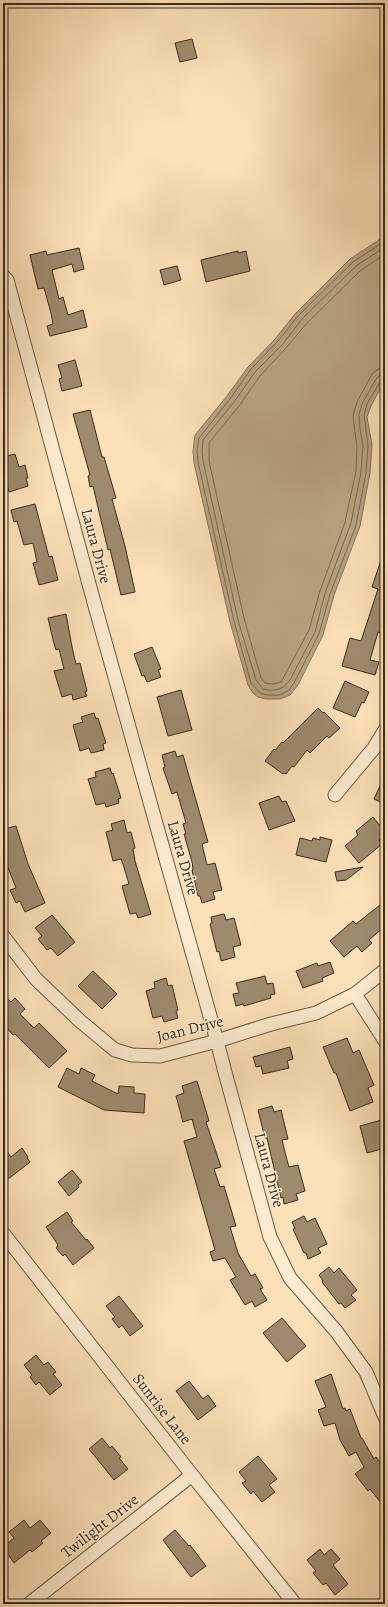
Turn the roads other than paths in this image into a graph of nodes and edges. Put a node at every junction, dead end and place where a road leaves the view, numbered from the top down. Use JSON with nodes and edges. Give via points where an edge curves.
{"nodes":[{"id":1,"x":5,"y":278,"type":"edge"},
{"id":2,"x":385,"y":730,"type":"edge"},
{"id":3,"x":336,"y":795,"type":"dead end"},
{"id":4,"x":3,"y":936,"type":"edge"},
{"id":5,"x":385,"y":970,"type":"edge"},
{"id":6,"x":355,"y":994,"type":"junction"},
{"id":7,"x":217,"y":1041,"type":"junction"},
{"id":8,"x":385,"y":1041,"type":"edge"},
{"id":9,"x":3,"y":1233,"type":"edge"},
{"id":10,"x":385,"y":1417,"type":"edge"},
{"id":11,"x":192,"y":1476,"type":"junction"},
{"id":12,"x":29,"y":1604,"type":"edge"},
{"id":13,"x":296,"y":1604,"type":"edge"}],
"edges":[{"from":1,"to":7,"type":"street","name":"Laura Drive"},
{"from":2,"to":3,"type":"street","via":[[374,748]]},
{"from":4,"to":7,"type":"street","name":"Joan Drive","via":[[36,979],[115,1050],[132,1055],[160,1056]]},
{"from":5,"to":6,"type":"street","name":"Joan Drive"},
{"from":6,"to":7,"type":"street","name":"Joan Drive","via":[[316,1013]]},
{"from":6,"to":8,"type":"street"},
{"from":7,"to":10,"type":"street","name":"Laura Drive","via":[[270,1237],[290,1278],[336,1331],[366,1372]]},
{"from":9,"to":11,"type":"street","name":"Sunrise Lane"},
{"from":11,"to":12,"type":"street","name":"Twilight Drive"},
{"from":11,"to":13,"type":"street","name":"Sunrise Lane"}]}
